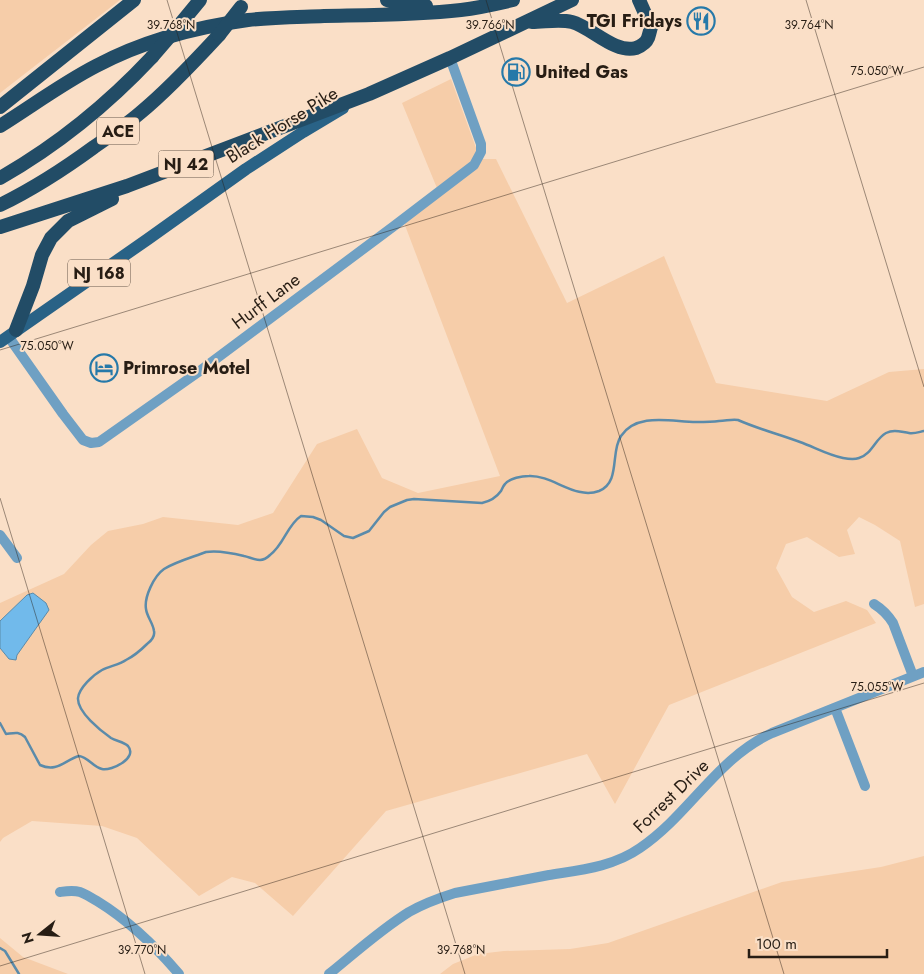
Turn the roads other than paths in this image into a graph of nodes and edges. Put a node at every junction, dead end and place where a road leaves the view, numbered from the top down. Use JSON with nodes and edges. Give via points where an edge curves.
{"nodes":[{"id":1,"x":134,"y":0,"type":"edge"},
{"id":2,"x":200,"y":0,"type":"edge"},
{"id":3,"x":387,"y":0,"type":"edge"},
{"id":4,"x":513,"y":0,"type":"edge"},
{"id":5,"x":572,"y":0,"type":"edge"},
{"id":6,"x":639,"y":0,"type":"edge"},
{"id":7,"x":244,"y":4,"type":"edge"},
{"id":8,"x":462,"y":10,"type":"junction"},
{"id":9,"x":524,"y":23,"type":"junction"},
{"id":10,"x":450,"y":58,"type":"junction"},
{"id":11,"x":368,"y":94,"type":"junction"},
{"id":12,"x":0,"y":106,"type":"edge"},
{"id":13,"x":0,"y":126,"type":"edge"},
{"id":14,"x":182,"y":166,"type":"junction"},
{"id":15,"x":0,"y":178,"type":"edge"},
{"id":16,"x":0,"y":205,"type":"edge"},
{"id":17,"x":0,"y":227,"type":"edge"},
{"id":18,"x":6,"y":335,"type":"edge"},
{"id":19,"x":0,"y":535,"type":"edge"},
{"id":20,"x":17,"y":558,"type":"dead end"},
{"id":21,"x":874,"y":604,"type":"dead end"},
{"id":22,"x":924,"y":672,"type":"edge"},
{"id":23,"x":913,"y":676,"type":"junction"},
{"id":24,"x":836,"y":708,"type":"junction"},
{"id":25,"x":865,"y":786,"type":"dead end"},
{"id":26,"x":60,"y":892,"type":"dead end"},
{"id":27,"x":179,"y":974,"type":"edge"},
{"id":28,"x":329,"y":974,"type":"edge"}],
"edges":[{"from":1,"to":12,"type":"highway"},
{"from":2,"to":15,"type":"highway","number":"ACE","bridge":true,"via":[[131,80],[65,135]]},
{"from":3,"to":8,"type":"highway"},
{"from":4,"to":8,"type":"highway"},
{"from":5,"to":9,"type":"highway","name":"Black Horse Pike","number":"NJ 42"},
{"from":6,"to":9,"type":"highway","via":[[651,27],[647,40],[630,50],[610,43],[573,22]]},
{"from":7,"to":16,"type":"highway","number":"ACE","bridge":true,"via":[[196,60],[142,112],[73,162]]},
{"from":8,"to":13,"type":"highway","via":[[249,20],[154,41],[95,66]]},
{"from":9,"to":10,"type":"highway","name":"Black Horse Pike","number":"NJ 42"},
{"from":10,"to":11,"type":"highway","name":"Black Horse Pike","number":"NJ 42"},
{"from":10,"to":18,"type":"street","name":"Hurff Lane","via":[[481,144],[481,152],[474,165],[205,367],[99,442],[83,440]]},
{"from":11,"to":14,"type":"highway","number":"NJ 42"},
{"from":11,"to":18,"type":"main road","name":"Black Horse Pike","number":"NJ 168","via":[[246,168]]},
{"from":14,"to":17,"type":"highway","number":"NJ 42"},
{"from":14,"to":18,"type":"highway","via":[[68,221],[51,238],[42,255],[34,286]]},
{"from":19,"to":20,"type":"street"},
{"from":21,"to":23,"type":"street","via":[[889,616]]},
{"from":22,"to":23,"type":"street","name":"Forrest Drive"},
{"from":23,"to":24,"type":"street","name":"Forrest Drive"},
{"from":24,"to":25,"type":"street"},
{"from":24,"to":28,"type":"street","name":"Forrest Drive","via":[[761,738],[742,750],[668,825],[632,854],[593,868],[455,893],[434,900],[399,918]]},
{"from":26,"to":27,"type":"street","via":[[78,891],[106,907],[137,932]]}]}
